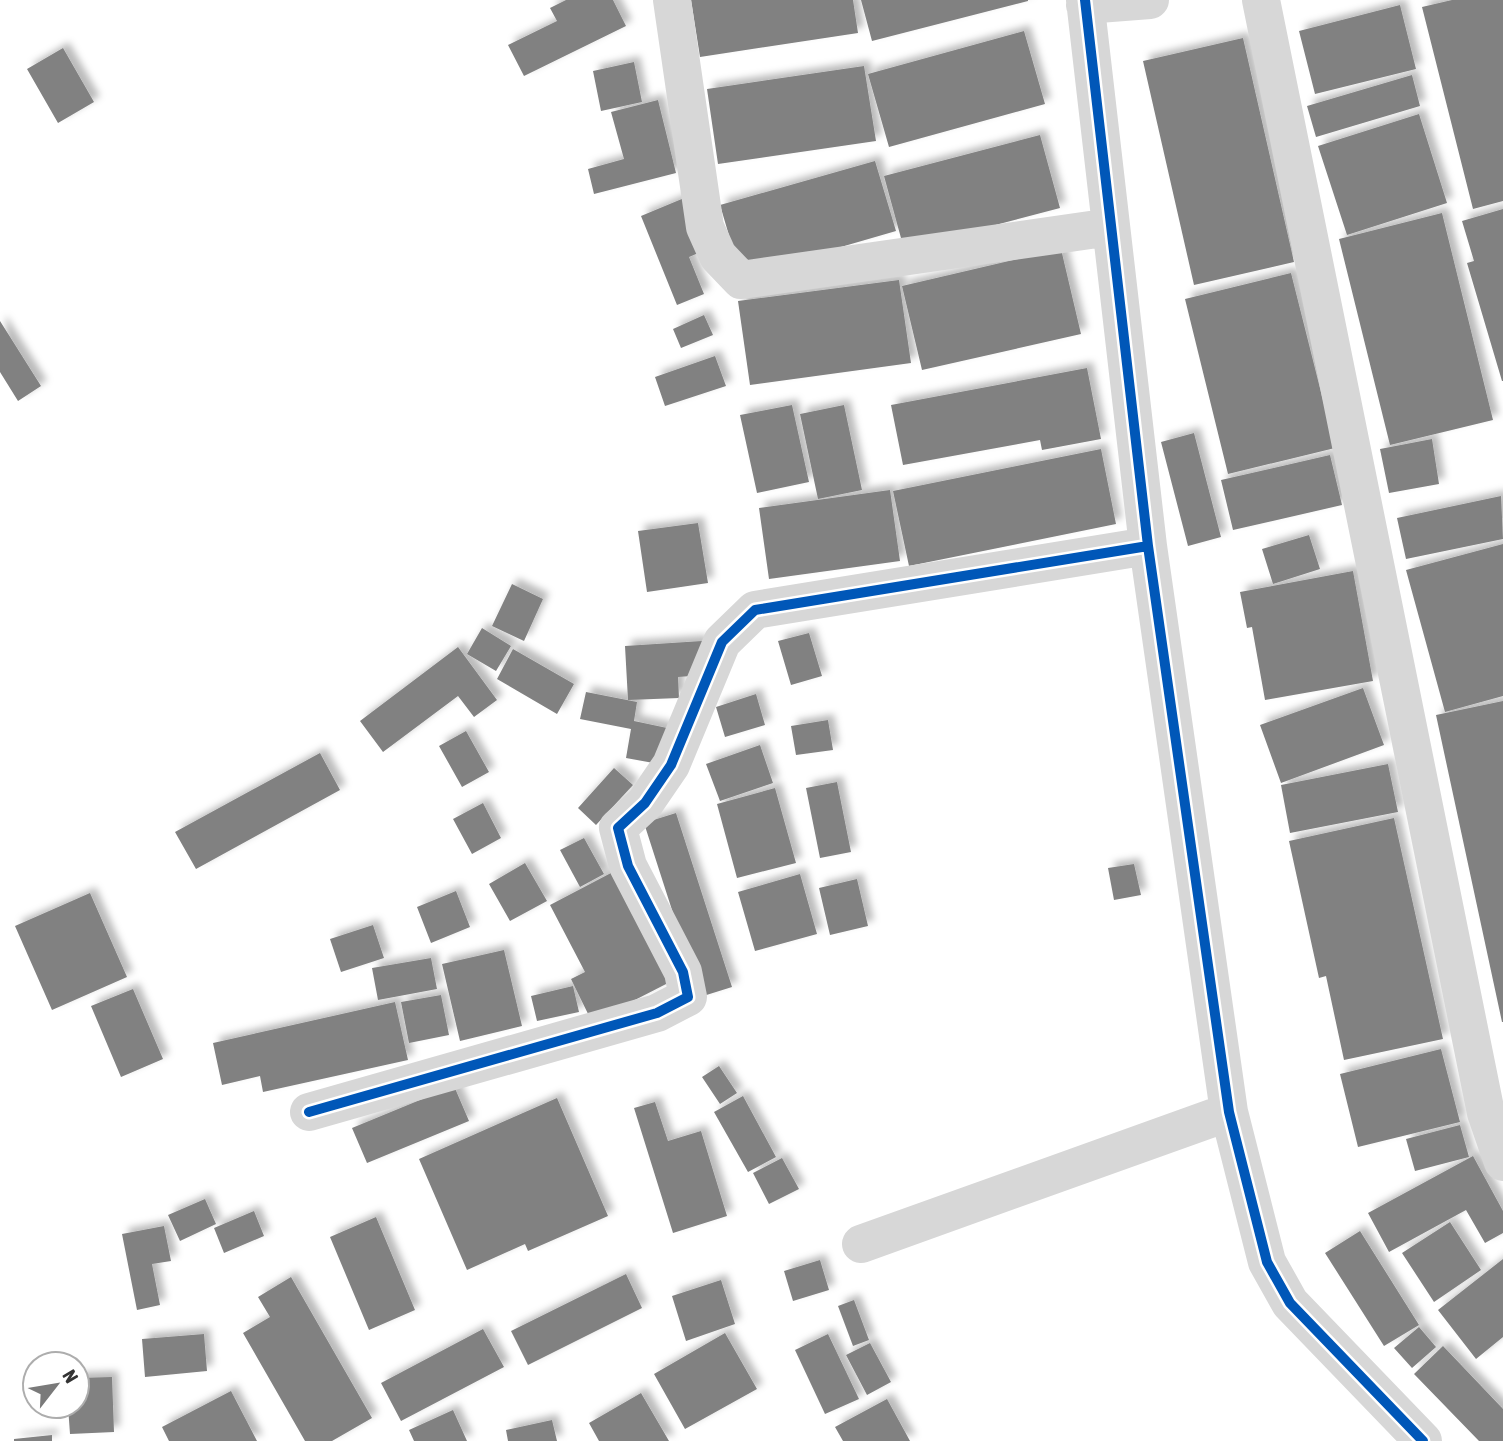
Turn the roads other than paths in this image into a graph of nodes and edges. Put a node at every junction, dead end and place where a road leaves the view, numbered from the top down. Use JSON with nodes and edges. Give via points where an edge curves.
{"nodes":[{"id":1,"x":672,"y":0,"type":"edge"},
{"id":2,"x":1150,"y":0,"type":"edge"},
{"id":3,"x":1261,"y":0,"type":"edge"},
{"id":4,"x":1085,"y":3,"type":"edge"},
{"id":5,"x":1111,"y":227,"type":"junction"},
{"id":6,"x":1148,"y":546,"type":"junction"},
{"id":7,"x":309,"y":1111,"type":"dead end"},
{"id":8,"x":1229,"y":1112,"type":"junction"},
{"id":9,"x":1503,"y":1162,"type":"edge"},
{"id":10,"x":861,"y":1244,"type":"dead end"},
{"id":11,"x":1423,"y":1441,"type":"edge"}],
"edges":[{"from":1,"to":5,"type":"street","via":[[705,227],[718,256],[741,280]]},
{"from":2,"to":4,"type":"street"},
{"from":3,"to":9,"type":"street","via":[[1486,1113]]},
{"from":4,"to":5,"type":"street"},
{"from":5,"to":6,"type":"street"},
{"from":6,"to":7,"type":"street","via":[[755,610],[722,642],[671,765],[645,803],[618,828],[628,866],[683,972],[688,997],[657,1013]]},
{"from":6,"to":8,"type":"street"},
{"from":8,"to":10,"type":"street"},
{"from":8,"to":11,"type":"street","via":[[1267,1262],[1290,1303]]}]}
